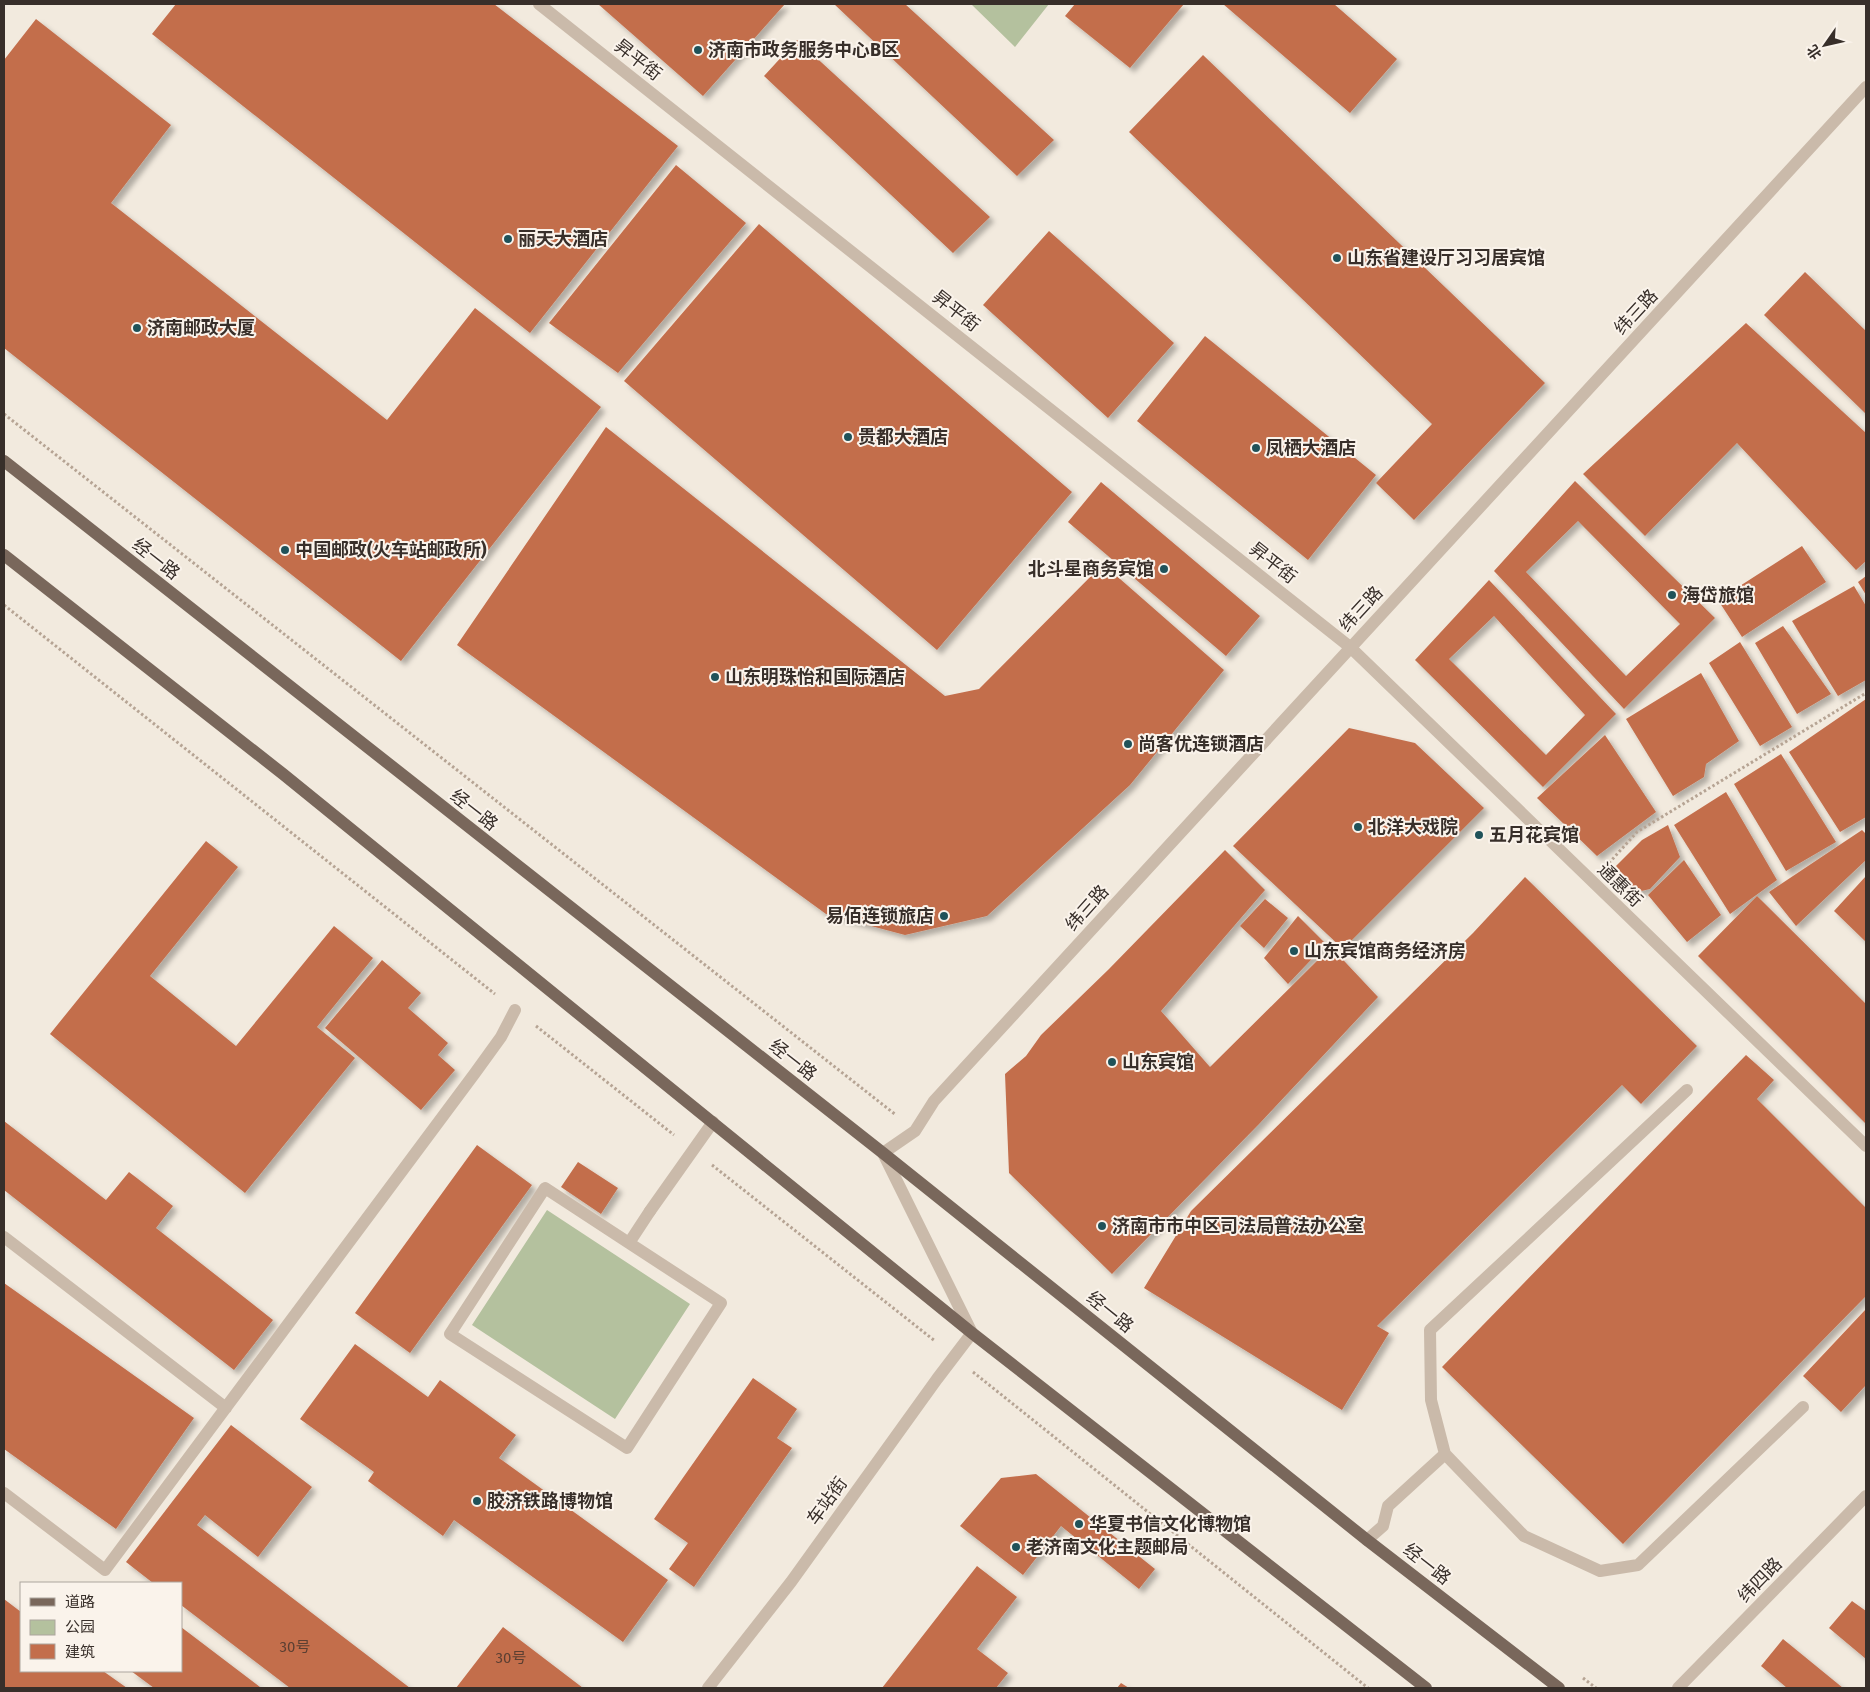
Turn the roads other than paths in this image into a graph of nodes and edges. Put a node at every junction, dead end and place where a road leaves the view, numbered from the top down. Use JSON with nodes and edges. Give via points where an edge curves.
{"nodes":[{"id":1,"x":539,"y":4,"type":"edge"},
{"id":2,"x":1866,"y":87,"type":"edge"},
{"id":3,"x":4,"y":461,"type":"edge"},
{"id":4,"x":4,"y":555,"type":"edge"},
{"id":5,"x":1350,"y":647,"type":"junction"},
{"id":6,"x":515,"y":1010,"type":"dead end"},
{"id":7,"x":1687,"y":1090,"type":"dead end"},
{"id":8,"x":713,"y":1122,"type":"junction"},
{"id":9,"x":1866,"y":1146,"type":"edge"},
{"id":10,"x":883,"y":1153,"type":"junction"},
{"id":11,"x":4,"y":1237,"type":"edge"},
{"id":12,"x":629,"y":1243,"type":"junction"},
{"id":13,"x":972,"y":1333,"type":"junction"},
{"id":14,"x":1803,"y":1407,"type":"dead end"},
{"id":15,"x":226,"y":1408,"type":"junction"},
{"id":16,"x":1445,"y":1454,"type":"junction"},
{"id":17,"x":4,"y":1493,"type":"edge"},
{"id":18,"x":1866,"y":1496,"type":"edge"},
{"id":19,"x":1367,"y":1540,"type":"junction"},
{"id":20,"x":708,"y":1688,"type":"edge"},
{"id":21,"x":1426,"y":1688,"type":"edge"},
{"id":22,"x":1559,"y":1688,"type":"edge"},
{"id":23,"x":1678,"y":1688,"type":"edge"}],
"edges":[{"from":1,"to":5,"type":"street","name":"昇平街"},
{"from":2,"to":5,"type":"street","name":"纬三路"},
{"from":3,"to":10,"type":"main road","name":"经一路"},
{"from":4,"to":8,"type":"main road","via":[[283,774]]},
{"from":5,"to":9,"type":"street","name":"通惠街"},
{"from":5,"to":10,"type":"street","name":"纬三路","via":[[934,1101],[915,1131]]},
{"from":6,"to":15,"type":"street","via":[[501,1037],[475,1073]]},
{"from":7,"to":16,"type":"street","via":[[1430,1330],[1431,1400]]},
{"from":8,"to":12,"type":"street"},
{"from":8,"to":13,"type":"main road"},
{"from":10,"to":13,"type":"street"},
{"from":10,"to":19,"type":"main road","name":"经一路"},
{"from":11,"to":15,"type":"street"},
{"from":12,"to":12,"type":"street","via":[[545,1188],[450,1334],[627,1448],[721,1303]]},
{"from":13,"to":20,"type":"street","name":"车站街","via":[[791,1582]]},
{"from":13,"to":21,"type":"main road"},
{"from":14,"to":16,"type":"street","via":[[1638,1565],[1600,1571],[1524,1536]]},
{"from":15,"to":17,"type":"street","via":[[105,1570]]},
{"from":16,"to":19,"type":"street","via":[[1388,1506],[1383,1526]]},
{"from":18,"to":23,"type":"street","name":"纬四路"},
{"from":19,"to":22,"type":"main road","name":"经一路"}]}
